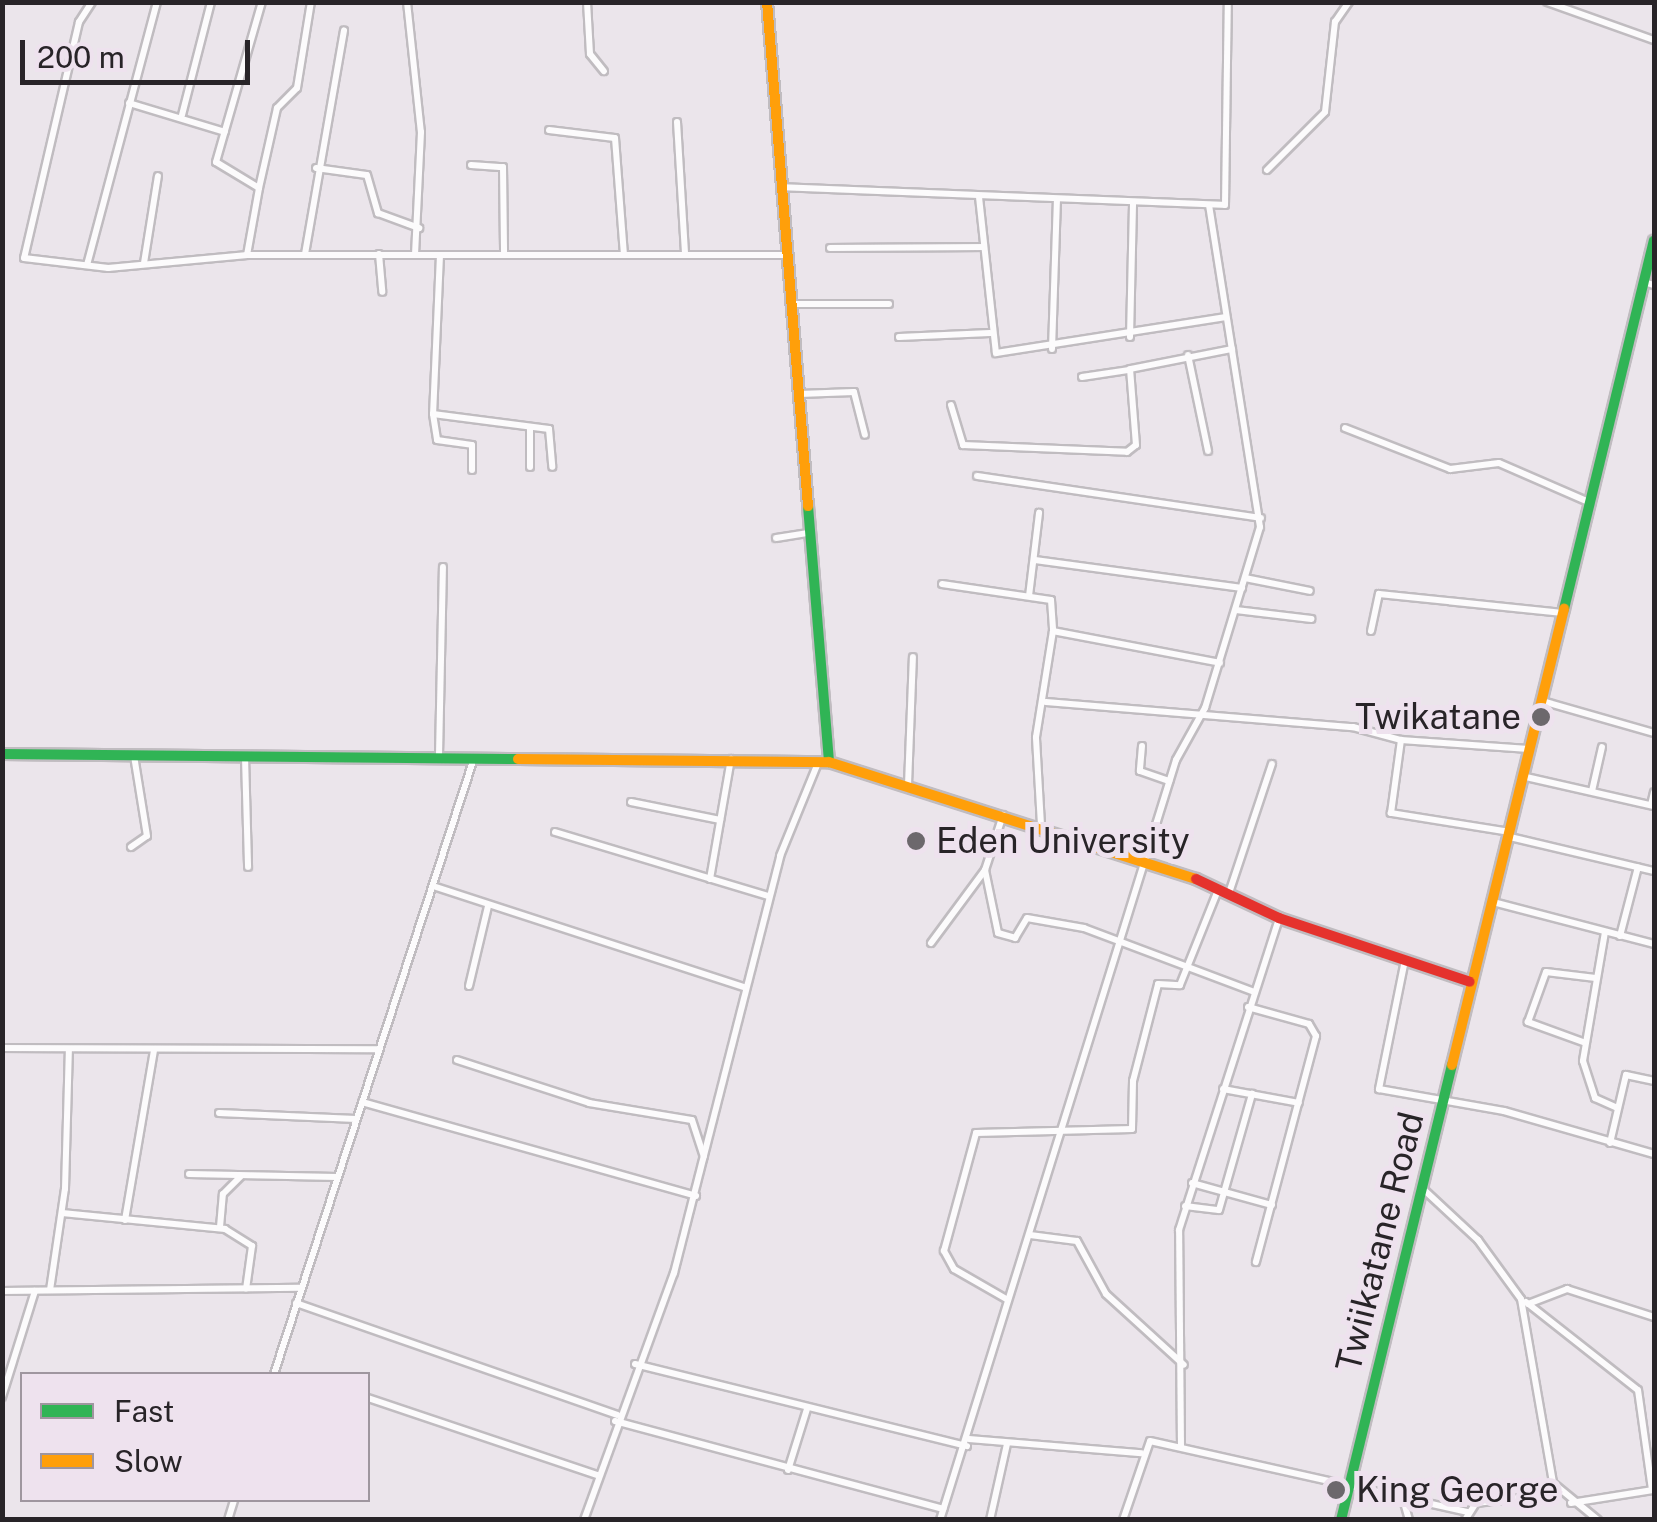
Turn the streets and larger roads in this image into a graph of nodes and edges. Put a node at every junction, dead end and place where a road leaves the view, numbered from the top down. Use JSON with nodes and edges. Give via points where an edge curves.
{"nodes":[{"id":1,"x":92,"y":2,"type":"edge"},
{"id":2,"x":157,"y":2,"type":"edge"},
{"id":3,"x":212,"y":2,"type":"edge"},
{"id":4,"x":262,"y":2,"type":"edge"},
{"id":5,"x":312,"y":2,"type":"edge"},
{"id":6,"x":407,"y":2,"type":"edge"},
{"id":7,"x":587,"y":2,"type":"edge"},
{"id":8,"x":766,"y":2,"type":"edge"},
{"id":9,"x":1228,"y":2,"type":"edge"},
{"id":10,"x":1348,"y":2,"type":"edge"},
{"id":11,"x":1547,"y":2,"type":"edge"},
{"id":12,"x":344,"y":30,"type":"dead end"},
{"id":13,"x":1654,"y":40,"type":"edge"},
{"id":14,"x":604,"y":70,"type":"dead end"},
{"id":15,"x":128,"y":103,"type":"junction"},
{"id":16,"x":182,"y":115,"type":"junction"},
{"id":17,"x":676,"y":122,"type":"dead end"},
{"id":18,"x":550,"y":130,"type":"dead end"},
{"id":19,"x":225,"y":132,"type":"junction"},
{"id":20,"x":471,"y":165,"type":"dead end"},
{"id":21,"x":316,"y":168,"type":"junction"},
{"id":22,"x":1267,"y":170,"type":"dead end"},
{"id":23,"x":158,"y":176,"type":"dead end"},
{"id":24,"x":259,"y":188,"type":"junction"},
{"id":25,"x":781,"y":188,"type":"junction"},
{"id":26,"x":980,"y":197,"type":"junction"},
{"id":27,"x":1057,"y":200,"type":"junction"},
{"id":28,"x":1133,"y":203,"type":"junction"},
{"id":29,"x":1209,"y":206,"type":"junction"},
{"id":30,"x":419,"y":228,"type":"junction"},
{"id":31,"x":1654,"y":240,"type":"edge"},
{"id":32,"x":984,"y":247,"type":"junction"},
{"id":33,"x":830,"y":248,"type":"dead end"},
{"id":34,"x":305,"y":254,"type":"junction"},
{"id":35,"x":380,"y":254,"type":"junction"},
{"id":36,"x":416,"y":254,"type":"junction"},
{"id":37,"x":504,"y":254,"type":"junction"},
{"id":38,"x":624,"y":254,"type":"junction"},
{"id":39,"x":685,"y":254,"type":"junction"},
{"id":40,"x":247,"y":255,"type":"junction"},
{"id":41,"x":440,"y":255,"type":"junction"},
{"id":42,"x":785,"y":255,"type":"junction"},
{"id":43,"x":144,"y":263,"type":"junction"},
{"id":44,"x":87,"y":264,"type":"junction"},
{"id":45,"x":1650,"y":284,"type":"edge"},
{"id":46,"x":382,"y":292,"type":"dead end"},
{"id":47,"x":789,"y":304,"type":"junction"},
{"id":48,"x":889,"y":304,"type":"dead end"},
{"id":49,"x":1226,"y":317,"type":"junction"},
{"id":50,"x":990,"y":334,"type":"junction"},
{"id":51,"x":899,"y":337,"type":"dead end"},
{"id":52,"x":1130,"y":337,"type":"junction"},
{"id":53,"x":1052,"y":349,"type":"junction"},
{"id":54,"x":1232,"y":349,"type":"junction"},
{"id":55,"x":1188,"y":355,"type":"junction"},
{"id":56,"x":1130,"y":370,"type":"junction"},
{"id":57,"x":1082,"y":377,"type":"dead end"},
{"id":58,"x":798,"y":394,"type":"junction"},
{"id":59,"x":951,"y":404,"type":"dead end"},
{"id":60,"x":434,"y":414,"type":"junction"},
{"id":61,"x":530,"y":428,"type":"junction"},
{"id":62,"x":1345,"y":428,"type":"dead end"},
{"id":63,"x":865,"y":436,"type":"dead end"},
{"id":64,"x":1208,"y":450,"type":"dead end"},
{"id":65,"x":530,"y":468,"type":"dead end"},
{"id":66,"x":552,"y":468,"type":"dead end"},
{"id":67,"x":472,"y":470,"type":"dead end"},
{"id":68,"x":977,"y":476,"type":"dead end"},
{"id":69,"x":1592,"y":503,"type":"junction"},
{"id":70,"x":1040,"y":513,"type":"dead end"},
{"id":71,"x":1261,"y":518,"type":"junction"},
{"id":72,"x":809,"y":533,"type":"junction"},
{"id":73,"x":776,"y":538,"type":"dead end"},
{"id":74,"x":1035,"y":560,"type":"junction"},
{"id":75,"x":443,"y":567,"type":"dead end"},
{"id":76,"x":1245,"y":578,"type":"junction"},
{"id":77,"x":942,"y":584,"type":"dead end"},
{"id":78,"x":1242,"y":588,"type":"junction"},
{"id":79,"x":1310,"y":592,"type":"dead end"},
{"id":80,"x":1028,"y":596,"type":"junction"},
{"id":81,"x":1236,"y":610,"type":"junction"},
{"id":82,"x":1564,"y":613,"type":"junction"},
{"id":83,"x":1311,"y":619,"type":"dead end"},
{"id":84,"x":1053,"y":631,"type":"junction"},
{"id":85,"x":1371,"y":631,"type":"dead end"},
{"id":86,"x":913,"y":658,"type":"dead end"},
{"id":87,"x":1220,"y":663,"type":"junction"},
{"id":88,"x":1542,"y":701,"type":"junction"},
{"id":89,"x":1046,"y":702,"type":"junction"},
{"id":90,"x":1203,"y":713,"type":"junction"},
{"id":91,"x":1654,"y":733,"type":"edge"},
{"id":92,"x":1401,"y":740,"type":"junction"},
{"id":93,"x":1142,"y":746,"type":"dead end"},
{"id":94,"x":1602,"y":747,"type":"dead end"},
{"id":95,"x":1532,"y":750,"type":"junction"},
{"id":96,"x":2,"y":754,"type":"edge"},
{"id":97,"x":133,"y":754,"type":"junction"},
{"id":98,"x":244,"y":756,"type":"junction"},
{"id":99,"x":439,"y":756,"type":"junction"},
{"id":100,"x":474,"y":757,"type":"junction"},
{"id":101,"x":731,"y":758,"type":"junction"},
{"id":102,"x":824,"y":762,"type":"junction"},
{"id":103,"x":1272,"y":764,"type":"dead end"},
{"id":104,"x":1526,"y":778,"type":"junction"},
{"id":105,"x":1170,"y":781,"type":"junction"},
{"id":106,"x":908,"y":786,"type":"junction"},
{"id":107,"x":1592,"y":790,"type":"junction"},
{"id":108,"x":1654,"y":792,"type":"edge"},
{"id":109,"x":631,"y":802,"type":"dead end"},
{"id":110,"x":1653,"y":806,"type":"edge"},
{"id":111,"x":1002,"y":815,"type":"junction"},
{"id":112,"x":720,"y":820,"type":"junction"},
{"id":113,"x":1040,"y":826,"type":"junction"},
{"id":114,"x":556,"y":832,"type":"dead end"},
{"id":115,"x":1511,"y":834,"type":"junction"},
{"id":116,"x":131,"y":847,"type":"dead end"},
{"id":117,"x":1150,"y":857,"type":"junction"},
{"id":118,"x":248,"y":867,"type":"dead end"},
{"id":119,"x":1638,"y":867,"type":"junction"},
{"id":120,"x":985,"y":870,"type":"junction"},
{"id":121,"x":1654,"y":871,"type":"edge"},
{"id":122,"x":710,"y":880,"type":"junction"},
{"id":123,"x":432,"y":886,"type":"junction"},
{"id":124,"x":1223,"y":892,"type":"junction"},
{"id":125,"x":770,"y":896,"type":"junction"},
{"id":126,"x":1492,"y":902,"type":"junction"},
{"id":127,"x":488,"y":906,"type":"junction"},
{"id":128,"x":1279,"y":918,"type":"junction"},
{"id":129,"x":1605,"y":932,"type":"junction"},
{"id":130,"x":1620,"y":936,"type":"junction"},
{"id":131,"x":1125,"y":942,"type":"junction"},
{"id":132,"x":931,"y":944,"type":"dead end"},
{"id":133,"x":1654,"y":944,"type":"edge"},
{"id":134,"x":1405,"y":960,"type":"junction"},
{"id":135,"x":1186,"y":966,"type":"junction"},
{"id":136,"x":1596,"y":978,"type":"junction"},
{"id":137,"x":1471,"y":980,"type":"junction"},
{"id":138,"x":468,"y":986,"type":"dead end"},
{"id":139,"x":744,"y":987,"type":"junction"},
{"id":140,"x":1254,"y":992,"type":"junction"},
{"id":141,"x":1248,"y":1007,"type":"junction"},
{"id":142,"x":1584,"y":1042,"type":"junction"},
{"id":143,"x":2,"y":1048,"type":"edge"},
{"id":144,"x":68,"y":1049,"type":"junction"},
{"id":145,"x":379,"y":1049,"type":"junction"},
{"id":146,"x":154,"y":1050,"type":"junction"},
{"id":147,"x":457,"y":1060,"type":"dead end"},
{"id":148,"x":1654,"y":1081,"type":"edge"},
{"id":149,"x":1224,"y":1089,"type":"junction"},
{"id":150,"x":1252,"y":1094,"type":"junction"},
{"id":151,"x":1444,"y":1100,"type":"junction"},
{"id":152,"x":362,"y":1102,"type":"junction"},
{"id":153,"x":1300,"y":1103,"type":"junction"},
{"id":154,"x":1617,"y":1108,"type":"junction"},
{"id":155,"x":220,"y":1113,"type":"dead end"},
{"id":156,"x":356,"y":1120,"type":"junction"},
{"id":157,"x":1064,"y":1126,"type":"junction"},
{"id":158,"x":1610,"y":1143,"type":"junction"},
{"id":159,"x":1654,"y":1154,"type":"edge"},
{"id":160,"x":704,"y":1157,"type":"junction"},
{"id":161,"x":189,"y":1174,"type":"dead end"},
{"id":162,"x":242,"y":1176,"type":"junction"},
{"id":163,"x":337,"y":1177,"type":"junction"},
{"id":164,"x":1192,"y":1184,"type":"junction"},
{"id":165,"x":1421,"y":1186,"type":"junction"},
{"id":166,"x":1225,"y":1190,"type":"junction"},
{"id":167,"x":696,"y":1196,"type":"junction"},
{"id":168,"x":1185,"y":1206,"type":"junction"},
{"id":169,"x":1272,"y":1206,"type":"junction"},
{"id":170,"x":62,"y":1213,"type":"junction"},
{"id":171,"x":125,"y":1220,"type":"junction"},
{"id":172,"x":220,"y":1227,"type":"junction"},
{"id":173,"x":1030,"y":1235,"type":"junction"},
{"id":174,"x":1256,"y":1262,"type":"dead end"},
{"id":175,"x":301,"y":1288,"type":"junction"},
{"id":176,"x":246,"y":1289,"type":"junction"},
{"id":177,"x":34,"y":1290,"type":"junction"},
{"id":178,"x":50,"y":1290,"type":"junction"},
{"id":179,"x":2,"y":1291,"type":"edge"},
{"id":180,"x":1521,"y":1298,"type":"junction"},
{"id":181,"x":1008,"y":1300,"type":"junction"},
{"id":182,"x":296,"y":1304,"type":"junction"},
{"id":183,"x":1528,"y":1304,"type":"junction"},
{"id":184,"x":1654,"y":1317,"type":"edge"},
{"id":185,"x":635,"y":1364,"type":"junction"},
{"id":186,"x":1184,"y":1365,"type":"junction"},
{"id":187,"x":277,"y":1372,"type":"edge"},
{"id":188,"x":2,"y":1397,"type":"edge"},
{"id":189,"x":370,"y":1399,"type":"edge"},
{"id":190,"x":807,"y":1409,"type":"junction"},
{"id":191,"x":616,"y":1418,"type":"junction"},
{"id":192,"x":968,"y":1443,"type":"junction"},
{"id":193,"x":1007,"y":1444,"type":"junction"},
{"id":194,"x":1181,"y":1447,"type":"junction"},
{"id":195,"x":1141,"y":1453,"type":"junction"},
{"id":196,"x":788,"y":1470,"type":"junction"},
{"id":197,"x":597,"y":1475,"type":"junction"},
{"id":198,"x":1553,"y":1483,"type":"junction"},
{"id":199,"x":1349,"y":1486,"type":"junction"},
{"id":200,"x":1653,"y":1490,"type":"edge"},
{"id":201,"x":1403,"y":1500,"type":"junction"},
{"id":202,"x":1570,"y":1504,"type":"junction"},
{"id":203,"x":943,"y":1509,"type":"junction"},
{"id":204,"x":1467,"y":1516,"type":"edge"},
{"id":205,"x":584,"y":1520,"type":"edge"},
{"id":206,"x":940,"y":1520,"type":"edge"},
{"id":207,"x":990,"y":1520,"type":"edge"},
{"id":208,"x":1123,"y":1520,"type":"edge"},
{"id":209,"x":1340,"y":1520,"type":"edge"},
{"id":210,"x":1408,"y":1520,"type":"edge"},
{"id":211,"x":1598,"y":1520,"type":"edge"}],
"edges":[{"from":1,"to":44,"type":"street","via":[[79,22],[70,87],[20,253]]},
{"from":2,"to":15,"type":"street"},
{"from":3,"to":16,"type":"street"},
{"from":4,"to":19,"type":"street"},
{"from":5,"to":24,"type":"street","via":[[297,88],[277,108]]},
{"from":6,"to":30,"type":"street","via":[[421,132]]},
{"from":7,"to":14,"type":"street","via":[[590,54]]},
{"from":8,"to":25,"type":"street"},
{"from":9,"to":29,"type":"street","via":[[1228,200]]},
{"from":10,"to":22,"type":"street","via":[[1335,22],[1324,112]]},
{"from":11,"to":13,"type":"street"},
{"from":12,"to":21,"type":"street"},
{"from":15,"to":16,"type":"street"},
{"from":15,"to":44,"type":"street"},
{"from":16,"to":19,"type":"street"},
{"from":17,"to":39,"type":"street"},
{"from":18,"to":38,"type":"street","via":[[614,138]]},
{"from":19,"to":24,"type":"street","via":[[217,166]]},
{"from":20,"to":37,"type":"street","via":[[503,167]]},
{"from":21,"to":30,"type":"street","via":[[367,175],[378,213]]},
{"from":21,"to":34,"type":"street"},
{"from":23,"to":43,"type":"street"},
{"from":24,"to":40,"type":"street"},
{"from":25,"to":26,"type":"street"},
{"from":25,"to":42,"type":"street"},
{"from":26,"to":27,"type":"street"},
{"from":26,"to":32,"type":"street"},
{"from":27,"to":28,"type":"street"},
{"from":27,"to":53,"type":"street"},
{"from":28,"to":29,"type":"street"},
{"from":28,"to":52,"type":"street"},
{"from":29,"to":49,"type":"street"},
{"from":30,"to":36,"type":"street"},
{"from":31,"to":45,"type":"street","name":"Twiikatane Road"},
{"from":32,"to":33,"type":"street"},
{"from":32,"to":50,"type":"street"},
{"from":34,"to":35,"type":"street"},
{"from":34,"to":40,"type":"street"},
{"from":35,"to":36,"type":"street"},
{"from":35,"to":46,"type":"street"},
{"from":36,"to":41,"type":"street"},
{"from":37,"to":38,"type":"street"},
{"from":37,"to":41,"type":"street"},
{"from":38,"to":39,"type":"street"},
{"from":39,"to":42,"type":"street"},
{"from":40,"to":43,"type":"street"},
{"from":41,"to":60,"type":"street"},
{"from":42,"to":47,"type":"street"},
{"from":43,"to":44,"type":"street"},
{"from":45,"to":69,"type":"street","name":"Twiikatane Road"},
{"from":47,"to":48,"type":"street"},
{"from":47,"to":58,"type":"street"},
{"from":49,"to":52,"type":"street"},
{"from":49,"to":54,"type":"street"},
{"from":50,"to":51,"type":"street"},
{"from":50,"to":53,"type":"street","via":[[996,354]]},
{"from":52,"to":53,"type":"street"},
{"from":54,"to":55,"type":"street"},
{"from":54,"to":71,"type":"street"},
{"from":55,"to":56,"type":"street"},
{"from":55,"to":64,"type":"street"},
{"from":56,"to":57,"type":"street"},
{"from":56,"to":59,"type":"street","via":[[1136,445],[1127,452],[963,445]]},
{"from":58,"to":63,"type":"street","via":[[854,392]]},
{"from":58,"to":72,"type":"street"},
{"from":60,"to":61,"type":"street","via":[[485,414],[498,426]]},
{"from":60,"to":67,"type":"street","via":[[437,440],[472,445]]},
{"from":61,"to":65,"type":"street"},
{"from":61,"to":66,"type":"street","via":[[550,432]]},
{"from":62,"to":69,"type":"street","via":[[1450,469],[1499,463]]},
{"from":68,"to":71,"type":"street"},
{"from":69,"to":82,"type":"street","name":"Twiikatane Road"},
{"from":70,"to":74,"type":"street"},
{"from":71,"to":76,"type":"street"},
{"from":72,"to":73,"type":"street"},
{"from":72,"to":102,"type":"street"},
{"from":74,"to":78,"type":"street"},
{"from":74,"to":80,"type":"street"},
{"from":75,"to":99,"type":"street"},
{"from":76,"to":78,"type":"street"},
{"from":76,"to":79,"type":"street"},
{"from":77,"to":80,"type":"street"},
{"from":78,"to":81,"type":"street"},
{"from":80,"to":84,"type":"street","via":[[1051,600]]},
{"from":81,"to":83,"type":"street"},
{"from":81,"to":87,"type":"street"},
{"from":82,"to":85,"type":"street","via":[[1380,594]]},
{"from":82,"to":88,"type":"street","name":"Twiikatane Road"},
{"from":84,"to":87,"type":"street"},
{"from":84,"to":89,"type":"street"},
{"from":86,"to":106,"type":"street"},
{"from":87,"to":90,"type":"street"},
{"from":88,"to":91,"type":"street"},
{"from":88,"to":95,"type":"street","name":"Twiikatane Road"},
{"from":89,"to":90,"type":"street"},
{"from":89,"to":113,"type":"street","via":[[1036,745]]},
{"from":90,"to":92,"type":"street"},
{"from":90,"to":105,"type":"street"},
{"from":92,"to":95,"type":"street"},
{"from":92,"to":115,"type":"street","via":[[1392,813]]},
{"from":93,"to":105,"type":"street","via":[[1140,771]]},
{"from":94,"to":107,"type":"street"},
{"from":95,"to":104,"type":"street","name":"Twiikatane Road"},
{"from":96,"to":97,"type":"street"},
{"from":97,"to":98,"type":"street"},
{"from":97,"to":116,"type":"street","via":[[147,833]]},
{"from":98,"to":99,"type":"street"},
{"from":98,"to":118,"type":"street"},
{"from":99,"to":100,"type":"street"},
{"from":100,"to":101,"type":"street"},
{"from":100,"to":123,"type":"street"},
{"from":101,"to":102,"type":"street"},
{"from":101,"to":112,"type":"street"},
{"from":102,"to":106,"type":"street"},
{"from":102,"to":125,"type":"street"},
{"from":103,"to":124,"type":"street"},
{"from":104,"to":107,"type":"street"},
{"from":104,"to":115,"type":"street","name":"Twiikatane Road"},
{"from":105,"to":117,"type":"street"},
{"from":106,"to":111,"type":"street"},
{"from":107,"to":110,"type":"street"},
{"from":108,"to":110,"type":"street"},
{"from":109,"to":112,"type":"street"},
{"from":111,"to":113,"type":"street"},
{"from":111,"to":120,"type":"street"},
{"from":112,"to":122,"type":"street"},
{"from":113,"to":117,"type":"street"},
{"from":114,"to":122,"type":"street"},
{"from":115,"to":119,"type":"street"},
{"from":115,"to":126,"type":"street","name":"Twiikatane Road"},
{"from":117,"to":124,"type":"street"},
{"from":117,"to":131,"type":"street"},
{"from":119,"to":121,"type":"street"},
{"from":119,"to":130,"type":"street"},
{"from":120,"to":131,"type":"street","via":[[998,934],[1014,938],[1027,918]]},
{"from":120,"to":132,"type":"street"},
{"from":122,"to":125,"type":"street"},
{"from":123,"to":127,"type":"street"},
{"from":123,"to":145,"type":"street"},
{"from":124,"to":128,"type":"street"},
{"from":124,"to":135,"type":"street"},
{"from":125,"to":139,"type":"street"},
{"from":126,"to":129,"type":"street"},
{"from":126,"to":137,"type":"street","name":"Twiikatane Road"},
{"from":127,"to":138,"type":"street"},
{"from":127,"to":139,"type":"street"},
{"from":128,"to":134,"type":"street"},
{"from":128,"to":140,"type":"street"},
{"from":129,"to":130,"type":"street"},
{"from":129,"to":136,"type":"street"},
{"from":130,"to":133,"type":"street"},
{"from":131,"to":135,"type":"street"},
{"from":131,"to":157,"type":"street"},
{"from":134,"to":137,"type":"street"},
{"from":134,"to":151,"type":"street","via":[[1377,1086]]},
{"from":135,"to":140,"type":"street"},
{"from":135,"to":157,"type":"street","via":[[1179,985],[1160,982],[1155,994],[1132,1128]]},
{"from":136,"to":142,"type":"street"},
{"from":136,"to":142,"type":"street","via":[[1546,971],[1528,1022]]},
{"from":137,"to":151,"type":"street","name":"Twiikatane Road"},
{"from":139,"to":160,"type":"street"},
{"from":140,"to":141,"type":"street"},
{"from":141,"to":149,"type":"street"},
{"from":141,"to":153,"type":"street","via":[[1314,1029]]},
{"from":142,"to":154,"type":"street","via":[[1592,1093]]},
{"from":143,"to":144,"type":"street"},
{"from":144,"to":146,"type":"street"},
{"from":144,"to":170,"type":"street"},
{"from":145,"to":146,"type":"street"},
{"from":145,"to":152,"type":"street"},
{"from":146,"to":171,"type":"street"},
{"from":147,"to":160,"type":"street","via":[[589,1103],[692,1120]]},
{"from":148,"to":154,"type":"street","via":[[1626,1075]]},
{"from":149,"to":150,"type":"street"},
{"from":149,"to":164,"type":"street"},
{"from":150,"to":153,"type":"street"},
{"from":150,"to":166,"type":"street"},
{"from":151,"to":158,"type":"street"},
{"from":151,"to":165,"type":"street","name":"Twiikatane Road"},
{"from":152,"to":156,"type":"street"},
{"from":152,"to":167,"type":"street"},
{"from":153,"to":169,"type":"street"},
{"from":154,"to":158,"type":"street"},
{"from":155,"to":156,"type":"street"},
{"from":156,"to":163,"type":"street"},
{"from":157,"to":173,"type":"street"},
{"from":157,"to":181,"type":"street","via":[[975,1134],[944,1251],[954,1269]]},
{"from":158,"to":159,"type":"street"},
{"from":160,"to":167,"type":"street"},
{"from":161,"to":162,"type":"street"},
{"from":162,"to":163,"type":"street"},
{"from":162,"to":172,"type":"street","via":[[223,1194]]},
{"from":163,"to":175,"type":"street"},
{"from":164,"to":166,"type":"street"},
{"from":164,"to":168,"type":"street"},
{"from":165,"to":180,"type":"street","via":[[1478,1240]]},
{"from":165,"to":199,"type":"street","name":"Twiikatane Road"},
{"from":166,"to":168,"type":"street","via":[[1218,1212]]},
{"from":166,"to":169,"type":"street"},
{"from":167,"to":185,"type":"street"},
{"from":168,"to":186,"type":"street"},
{"from":169,"to":174,"type":"street"},
{"from":170,"to":171,"type":"street"},
{"from":170,"to":178,"type":"street"},
{"from":171,"to":172,"type":"street"},
{"from":172,"to":176,"type":"street","via":[[252,1246]]},
{"from":173,"to":181,"type":"street"},
{"from":173,"to":186,"type":"street","via":[[1077,1241],[1106,1294]]},
{"from":175,"to":176,"type":"street"},
{"from":175,"to":182,"type":"street"},
{"from":176,"to":178,"type":"street"},
{"from":177,"to":178,"type":"street"},
{"from":177,"to":179,"type":"street"},
{"from":177,"to":188,"type":"street"},
{"from":180,"to":183,"type":"street"},
{"from":180,"to":198,"type":"street"},
{"from":181,"to":192,"type":"street"},
{"from":182,"to":187,"type":"street"},
{"from":182,"to":191,"type":"street"},
{"from":183,"to":184,"type":"street","via":[[1567,1289]]},
{"from":183,"to":200,"type":"street","via":[[1638,1390]]},
{"from":185,"to":190,"type":"street"},
{"from":185,"to":191,"type":"street"},
{"from":186,"to":194,"type":"street"},
{"from":189,"to":197,"type":"street"},
{"from":190,"to":192,"type":"street"},
{"from":190,"to":196,"type":"street"},
{"from":191,"to":196,"type":"street"},
{"from":191,"to":197,"type":"street"},
{"from":192,"to":193,"type":"street"},
{"from":192,"to":203,"type":"street"},
{"from":193,"to":195,"type":"street"},
{"from":193,"to":207,"type":"street"},
{"from":194,"to":195,"type":"street","via":[[1150,1441]]},
{"from":194,"to":199,"type":"street"},
{"from":195,"to":208,"type":"street"},
{"from":196,"to":203,"type":"street"},
{"from":197,"to":205,"type":"street"},
{"from":198,"to":202,"type":"street"},
{"from":198,"to":204,"type":"street"},
{"from":199,"to":201,"type":"street"},
{"from":199,"to":209,"type":"street","name":"Twiikatane Road"},
{"from":200,"to":202,"type":"street"},
{"from":201,"to":204,"type":"street"},
{"from":201,"to":210,"type":"street"},
{"from":202,"to":211,"type":"street"},
{"from":203,"to":206,"type":"street"}]}
